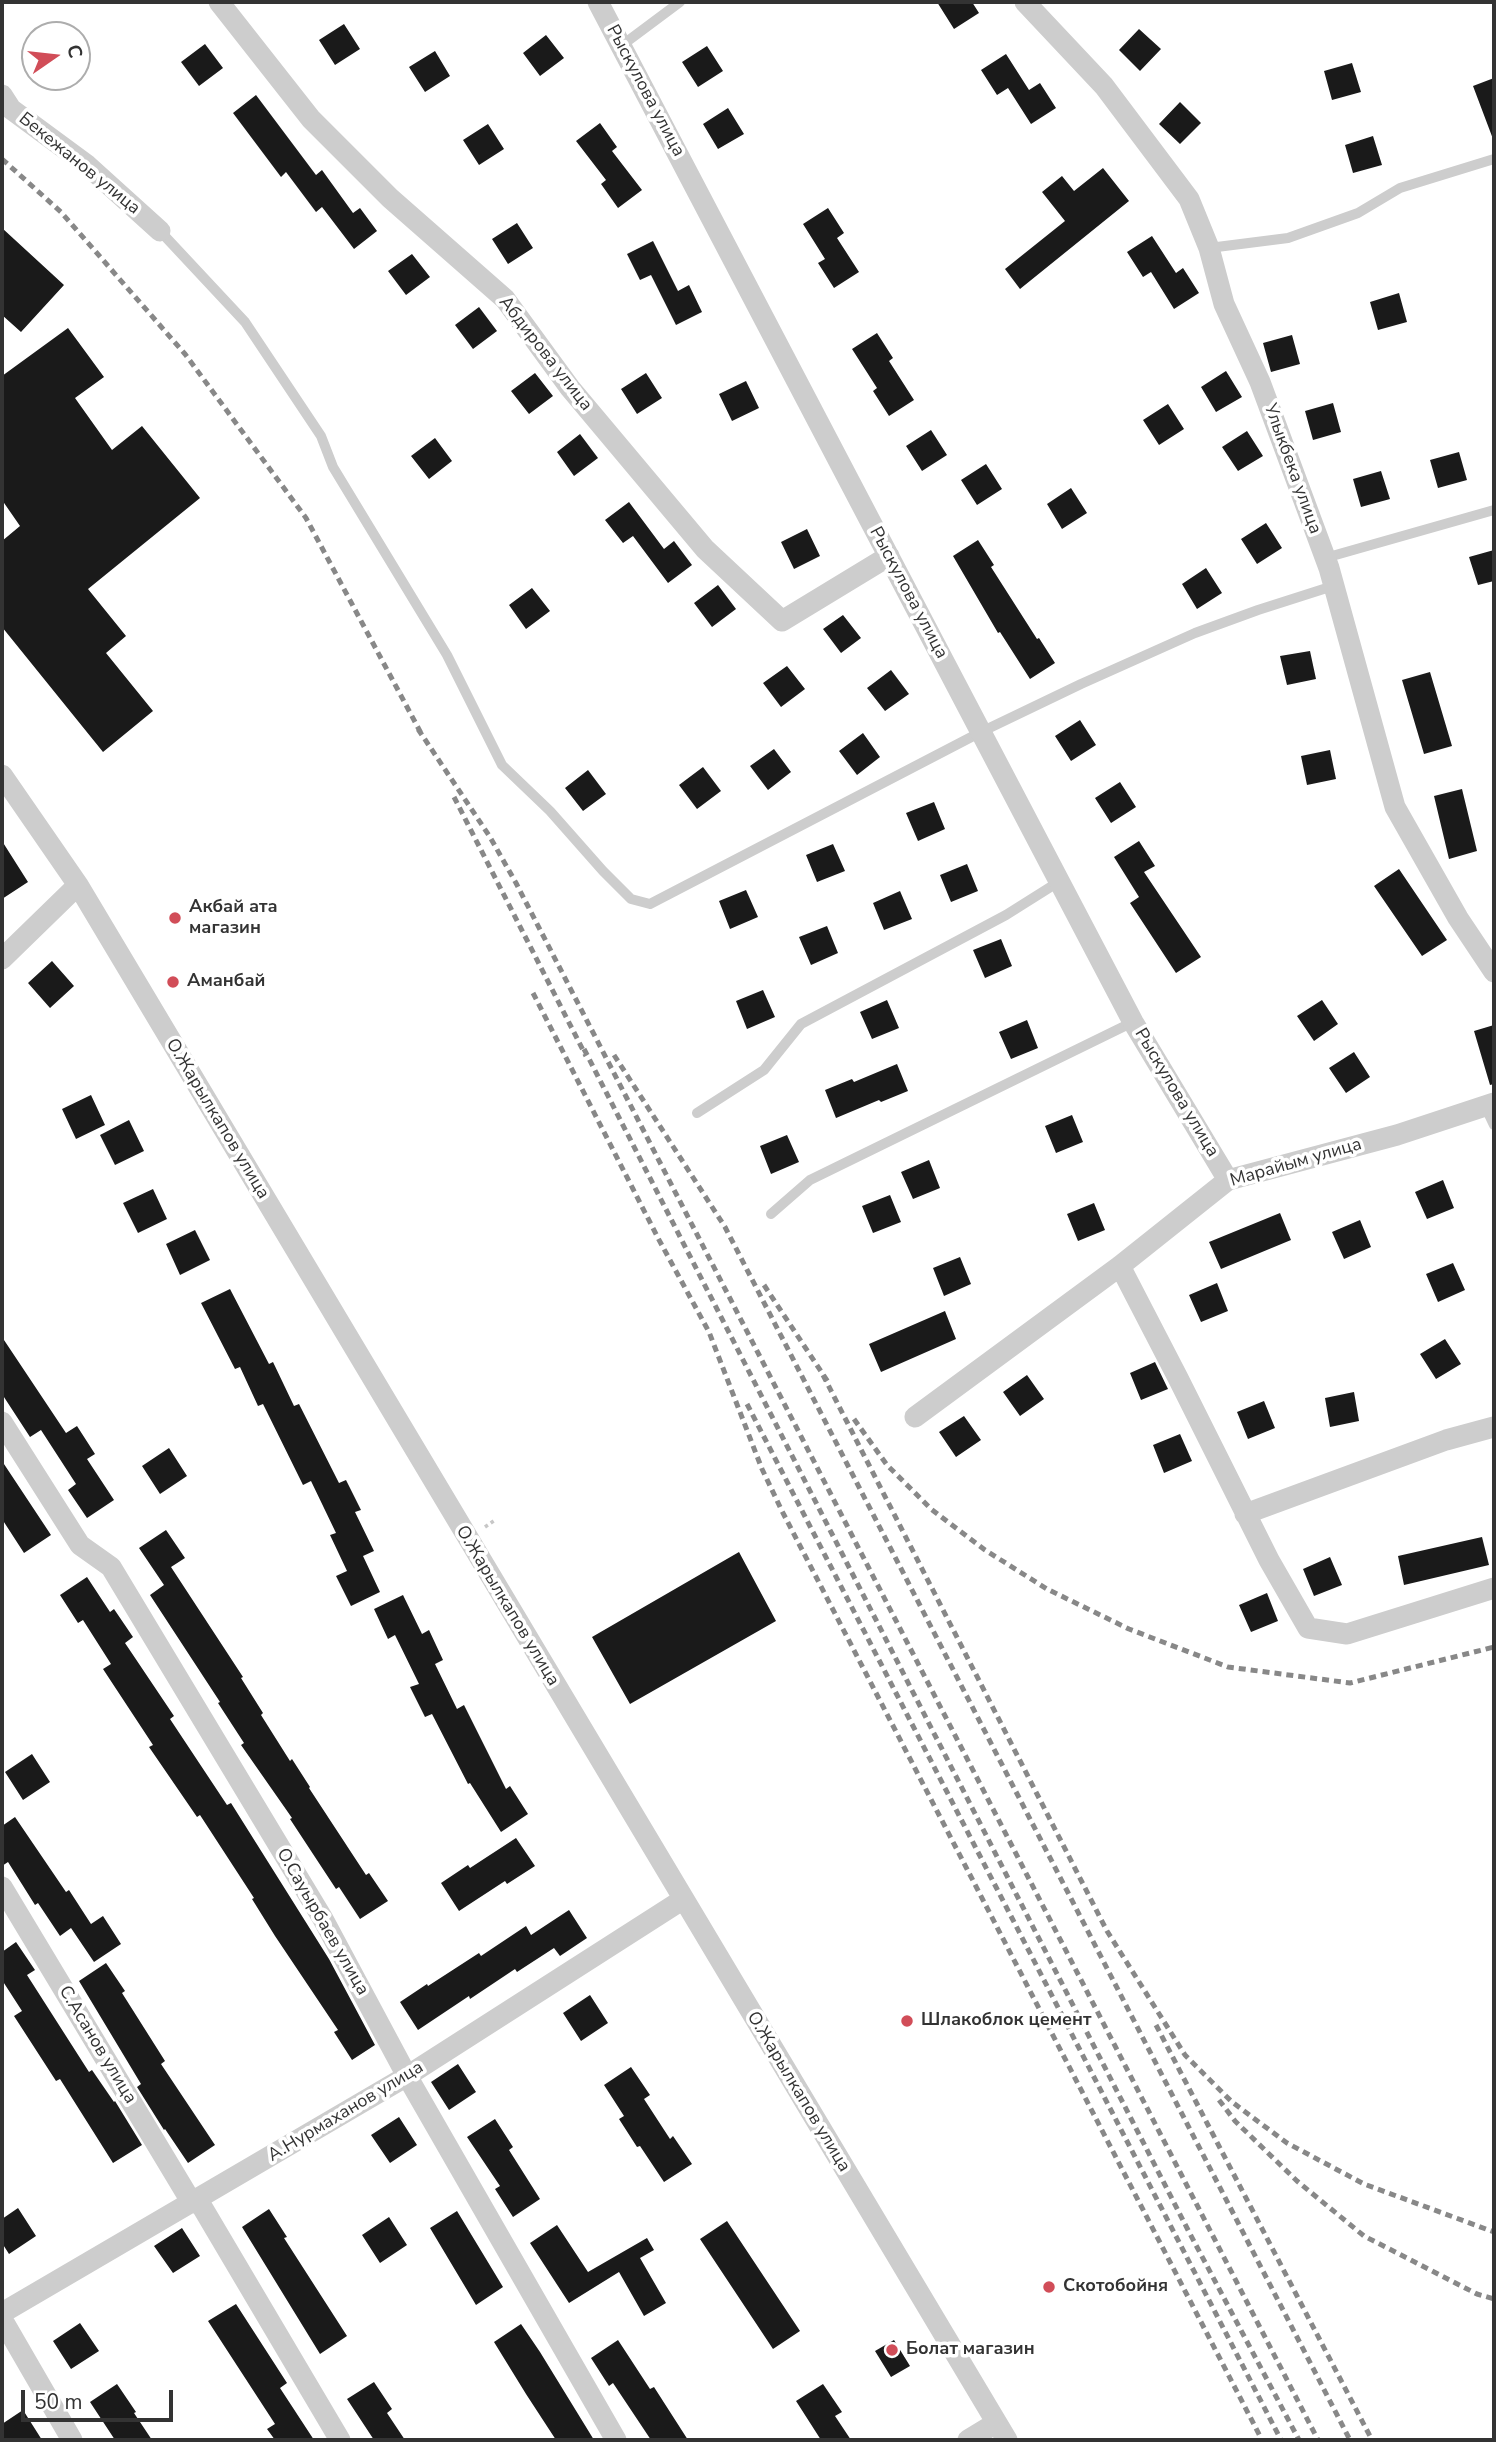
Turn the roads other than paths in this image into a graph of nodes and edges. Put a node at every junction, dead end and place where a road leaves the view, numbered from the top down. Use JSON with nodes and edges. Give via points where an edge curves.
{"nodes":[{"id":1,"x":219,"y":2,"type":"edge"},
{"id":2,"x":597,"y":2,"type":"edge"},
{"id":3,"x":680,"y":2,"type":"edge"},
{"id":4,"x":1025,"y":2,"type":"edge"},
{"id":5,"x":621,"y":46,"type":"junction"},
{"id":6,"x":2,"y":94,"type":"edge"},
{"id":7,"x":1494,"y":159,"type":"edge"},
{"id":8,"x":160,"y":231,"type":"joint"},
{"id":9,"x":1209,"y":248,"type":"junction"},
{"id":10,"x":1494,"y":510,"type":"edge"},
{"id":11,"x":889,"y":556,"type":"junction"},
{"id":12,"x":1325,"y":558,"type":"junction"},
{"id":13,"x":1334,"y":586,"type":"junction"},
{"id":14,"x":981,"y":732,"type":"junction"},
{"id":15,"x":2,"y":775,"type":"edge"},
{"id":16,"x":1060,"y":881,"type":"junction"},
{"id":17,"x":78,"y":885,"type":"junction"},
{"id":18,"x":2,"y":959,"type":"edge"},
{"id":19,"x":1494,"y":972,"type":"edge"},
{"id":20,"x":1133,"y":1022,"type":"junction"},
{"id":21,"x":1490,"y":1104,"type":"edge"},
{"id":22,"x":697,"y":1114,"type":"dead end"},
{"id":23,"x":1494,"y":1125,"type":"edge"},
{"id":24,"x":1228,"y":1180,"type":"junction"},
{"id":25,"x":771,"y":1214,"type":"dead end"},
{"id":26,"x":1120,"y":1266,"type":"junction"},
{"id":27,"x":915,"y":1417,"type":"dead end"},
{"id":28,"x":2,"y":1422,"type":"edge"},
{"id":29,"x":1494,"y":1427,"type":"edge"},
{"id":30,"x":1245,"y":1514,"type":"junction"},
{"id":31,"x":1494,"y":1588,"type":"edge"},
{"id":32,"x":2,"y":1887,"type":"edge"},
{"id":33,"x":682,"y":1900,"type":"junction"},
{"id":34,"x":407,"y":2076,"type":"junction"},
{"id":35,"x":195,"y":2202,"type":"junction"},
{"id":36,"x":2,"y":2313,"type":"edge"},
{"id":37,"x":2,"y":2319,"type":"edge"},
{"id":38,"x":1002,"y":2432,"type":"edge"},
{"id":39,"x":72,"y":2440,"type":"edge"},
{"id":40,"x":340,"y":2440,"type":"edge"},
{"id":41,"x":617,"y":2440,"type":"edge"},
{"id":42,"x":968,"y":2440,"type":"edge"}],
"edges":[{"from":1,"to":11,"type":"street","name":"Абдирова улица","via":[[311,119],[390,198],[505,299],[570,388],[705,549],[782,621]]},
{"from":2,"to":5,"type":"street","name":"Рыскулова улица"},
{"from":3,"to":5,"type":"lane"},
{"from":4,"to":9,"type":"street","name":"Улыкбека улица","via":[[1104,86],[1189,199]]},
{"from":5,"to":11,"type":"street","name":"Рыскулова улица"},
{"from":6,"to":8,"type":"street","name":"Бекежанов улица","via":[[11,109],[87,165]]},
{"from":7,"to":9,"type":"lane","via":[[1399,188],[1359,213],[1288,238]]},
{"from":8,"to":14,"type":"lane","via":[[245,322],[321,436],[333,467],[447,655],[502,765],[631,899],[650,904]]},
{"from":9,"to":12,"type":"street","name":"Улыкбека улица","via":[[1224,304],[1260,382]]},
{"from":10,"to":12,"type":"lane"},
{"from":11,"to":14,"type":"street","name":"Рыскулова улица"},
{"from":12,"to":13,"type":"street","name":"Улыкбека улица"},
{"from":13,"to":14,"type":"lane","via":[[1195,633]]},
{"from":13,"to":19,"type":"street","name":"Улыкбека улица","via":[[1395,807]]},
{"from":14,"to":16,"type":"street","name":"Рыскулова улица"},
{"from":15,"to":17,"type":"street","name":"О.Жарылкапов улица"},
{"from":16,"to":20,"type":"street","name":"Рыскулова улица"},
{"from":16,"to":22,"type":"lane","via":[[1006,915],[802,1024],[764,1070]]},
{"from":17,"to":18,"type":"street"},
{"from":17,"to":33,"type":"street","name":"О.Жарылкапов улица"},
{"from":20,"to":24,"type":"street","name":"Рыскулова улица"},
{"from":20,"to":25,"type":"lane","via":[[810,1180]]},
{"from":21,"to":23,"type":"lane"},
{"from":21,"to":24,"type":"street","name":"Марайым улица","via":[[1397,1135]]},
{"from":24,"to":26,"type":"street","name":"Марайым улица"},
{"from":26,"to":27,"type":"street","name":"Марайым улица"},
{"from":26,"to":30,"type":"street"},
{"from":28,"to":34,"type":"street","name":"О.Сауырбаев улица","via":[[80,1545],[111,1567],[323,1919]]},
{"from":29,"to":30,"type":"street","via":[[1446,1440]]},
{"from":30,"to":31,"type":"street","via":[[1308,1628],[1347,1634]]},
{"from":32,"to":35,"type":"street","name":"С.Асанов улица"},
{"from":33,"to":34,"type":"street","name":"А.Нурмаханов улица"},
{"from":33,"to":38,"type":"street","name":"О.Жарылкапов улица"},
{"from":34,"to":35,"type":"street","name":"А.Нурмаханов улица"},
{"from":34,"to":41,"type":"street","name":"О.Сауырбаев улица"},
{"from":35,"to":36,"type":"street","name":"А.Нурмаханов улица"},
{"from":35,"to":40,"type":"street","name":"С.Асанов улица"},
{"from":37,"to":39,"type":"street"},
{"from":38,"to":42,"type":"street"}]}
